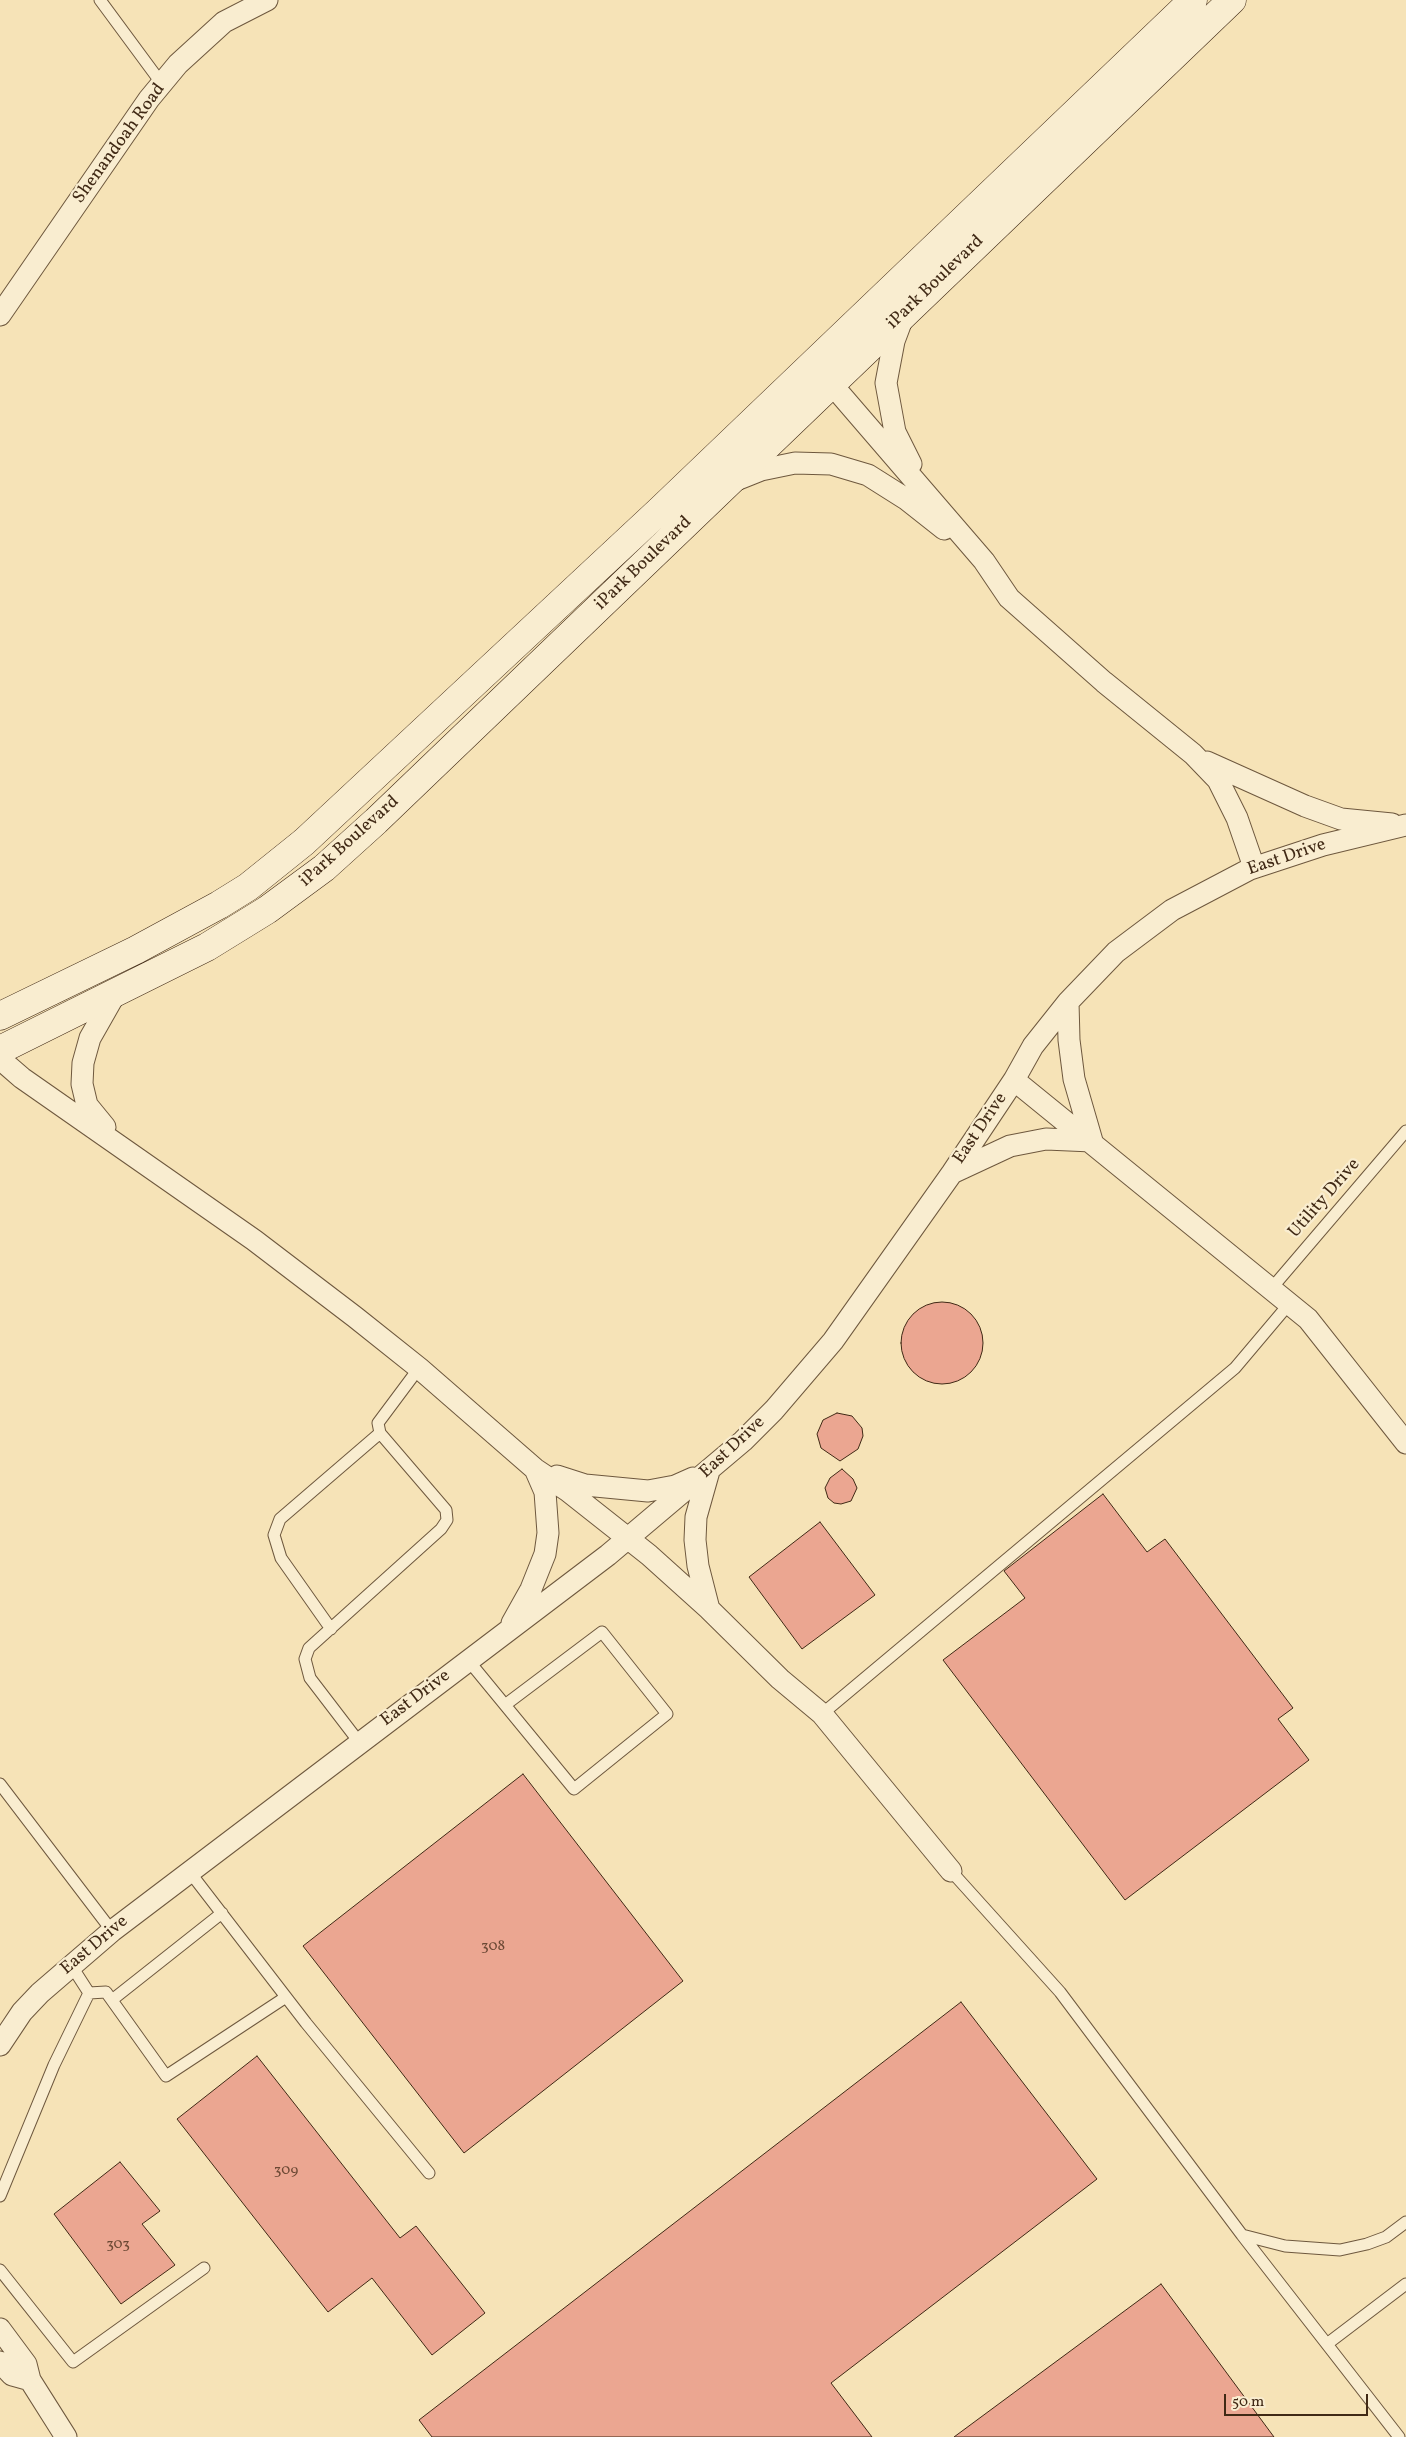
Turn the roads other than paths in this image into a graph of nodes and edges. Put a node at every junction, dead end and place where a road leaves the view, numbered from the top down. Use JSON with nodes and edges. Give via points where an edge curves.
{"nodes":[{"id":1,"x":100,"y":0,"type":"edge"},
{"id":2,"x":267,"y":0,"type":"edge"},
{"id":3,"x":1193,"y":0,"type":"edge"},
{"id":4,"x":1232,"y":0,"type":"edge"},
{"id":5,"x":162,"y":84,"type":"junction"},
{"id":6,"x":904,"y":314,"type":"junction"},
{"id":7,"x":0,"y":315,"type":"edge"},
{"id":8,"x":813,"y":363,"type":"junction"},
{"id":9,"x":831,"y":384,"type":"junction"},
{"id":10,"x":728,"y":483,"type":"junction"},
{"id":11,"x":928,"y":495,"type":"junction"},
{"id":12,"x":984,"y":561,"type":"junction"},
{"id":13,"x":1193,"y":754,"type":"junction"},
{"id":14,"x":1404,"y":826,"type":"edge"},
{"id":15,"x":1254,"y":867,"type":"junction"},
{"id":16,"x":115,"y":994,"type":"junction"},
{"id":17,"x":1068,"y":1002,"type":"junction"},
{"id":18,"x":0,"y":1016,"type":"edge"},
{"id":19,"x":0,"y":1050,"type":"edge"},
{"id":20,"x":0,"y":1059,"type":"edge"},
{"id":21,"x":1014,"y":1080,"type":"junction"},
{"id":22,"x":1406,"y":1131,"type":"edge"},
{"id":23,"x":1092,"y":1141,"type":"junction"},
{"id":24,"x":119,"y":1145,"type":"junction"},
{"id":25,"x":952,"y":1172,"type":"junction"},
{"id":26,"x":1271,"y":1289,"type":"junction"},
{"id":27,"x":1290,"y":1304,"type":"junction"},
{"id":28,"x":419,"y":1368,"type":"junction"},
{"id":29,"x":380,"y":1433,"type":"junction"},
{"id":30,"x":1406,"y":1443,"type":"edge"},
{"id":31,"x":535,"y":1468,"type":"junction"},
{"id":32,"x":709,"y":1471,"type":"junction"},
{"id":33,"x":629,"y":1538,"type":"junction"},
{"id":34,"x":709,"y":1609,"type":"junction"},
{"id":35,"x":331,"y":1628,"type":"junction"},
{"id":36,"x":508,"y":1630,"type":"junction"},
{"id":37,"x":468,"y":1660,"type":"junction"},
{"id":38,"x":505,"y":1705,"type":"junction"},
{"id":39,"x":822,"y":1714,"type":"junction"},
{"id":40,"x":359,"y":1742,"type":"junction"},
{"id":41,"x":0,"y":1784,"type":"edge"},
{"id":42,"x":189,"y":1871,"type":"junction"},
{"id":43,"x":951,"y":1871,"type":"joint"},
{"id":44,"x":222,"y":1913,"type":"junction"},
{"id":45,"x":112,"y":1931,"type":"junction"},
{"id":46,"x":71,"y":1965,"type":"junction"},
{"id":47,"x":89,"y":1994,"type":"junction"},
{"id":48,"x":286,"y":1997,"type":"junction"},
{"id":49,"x":112,"y":2000,"type":"junction"},
{"id":50,"x":0,"y":2045,"type":"edge"},
{"id":51,"x":429,"y":2173,"type":"dead end"},
{"id":52,"x":0,"y":2196,"type":"edge"},
{"id":53,"x":1406,"y":2222,"type":"edge"},
{"id":54,"x":1242,"y":2235,"type":"junction"},
{"id":55,"x":204,"y":2268,"type":"dead end"},
{"id":56,"x":0,"y":2270,"type":"edge"},
{"id":57,"x":1406,"y":2284,"type":"edge"},
{"id":58,"x":0,"y":2329,"type":"edge"},
{"id":59,"x":1327,"y":2344,"type":"junction"},
{"id":60,"x":0,"y":2362,"type":"edge"},
{"id":61,"x":30,"y":2380,"type":"junction"},
{"id":62,"x":66,"y":2437,"type":"edge"},
{"id":63,"x":1399,"y":2437,"type":"edge"}],
"edges":[{"from":1,"to":5,"type":"lane"},
{"from":2,"to":5,"type":"street","name":"Shenandoah Road","via":[[224,22],[178,64]]},
{"from":3,"to":8,"type":"main road","name":"iPark Boulevard"},
{"from":4,"to":6,"type":"main road","name":"iPark Boulevard"},
{"from":5,"to":7,"type":"street","name":"Shenandoah Road"},
{"from":6,"to":9,"type":"main road","name":"iPark Boulevard"},
{"from":6,"to":11,"type":"street","via":[[894,341],[886,383],[895,432]]},
{"from":8,"to":9,"type":"street"},
{"from":8,"to":18,"type":"main road","name":"iPark Boulevard","via":[[330,820],[278,863],[248,887],[187,923]]},
{"from":9,"to":10,"type":"main road","name":"iPark Boulevard"},
{"from":9,"to":11,"type":"street"},
{"from":10,"to":12,"type":"street","via":[[761,470],[795,463],[831,464],[868,475],[906,499]]},
{"from":10,"to":16,"type":"main road","name":"iPark Boulevard","via":[[324,868],[238,929]]},
{"from":11,"to":12,"type":"street"},
{"from":12,"to":13,"type":"street","via":[[1009,598],[1104,682]]},
{"from":13,"to":14,"type":"street","via":[[1305,806],[1341,819]]},
{"from":13,"to":15,"type":"street","via":[[1218,780]]},
{"from":14,"to":15,"type":"street","name":"East Drive","via":[[1323,845]]},
{"from":15,"to":17,"type":"street","name":"East Drive","via":[[1172,910],[1116,952]]},
{"from":16,"to":19,"type":"main road","name":"iPark Boulevard"},
{"from":16,"to":24,"type":"street","via":[[90,1038],[83,1063],[82,1084],[87,1105]]},
{"from":17,"to":21,"type":"street","name":"East Drive","via":[[1033,1046]]},
{"from":17,"to":23,"type":"street","via":[[1074,1080]]},
{"from":20,"to":24,"type":"street","via":[[22,1078]]},
{"from":21,"to":23,"type":"street"},
{"from":21,"to":25,"type":"street","name":"East Drive"},
{"from":22,"to":26,"type":"lane","name":"Utility Drive"},
{"from":23,"to":25,"type":"street","via":[[1046,1139],[1010,1146]]},
{"from":23,"to":26,"type":"street"},
{"from":24,"to":28,"type":"street","via":[[254,1240]]},
{"from":25,"to":32,"type":"street","name":"East Drive","via":[[833,1341],[774,1410]]},
{"from":26,"to":27,"type":"street"},
{"from":27,"to":30,"type":"street","via":[[1308,1319]]},
{"from":27,"to":39,"type":"lane","via":[[1235,1368]]},
{"from":28,"to":29,"type":"lane","via":[[378,1424]]},
{"from":28,"to":31,"type":"street"},
{"from":29,"to":35,"type":"lane","via":[[280,1519],[274,1535],[282,1558]]},
{"from":29,"to":35,"type":"lane","via":[[446,1510],[447,1520]]},
{"from":31,"to":32,"type":"street","via":[[586,1485],[648,1491],[675,1486]]},
{"from":31,"to":33,"type":"street"},
{"from":31,"to":36,"type":"street","via":[[545,1492],[548,1513],[545,1554],[531,1589]]},
{"from":32,"to":33,"type":"street","name":"East Drive"},
{"from":32,"to":34,"type":"street","via":[[696,1517],[695,1540]]},
{"from":33,"to":34,"type":"street"},
{"from":33,"to":36,"type":"street","name":"East Drive"},
{"from":34,"to":39,"type":"street","via":[[780,1679]]},
{"from":35,"to":40,"type":"lane","via":[[310,1648],[305,1659],[310,1678]]},
{"from":36,"to":37,"type":"street","name":"East Drive"},
{"from":37,"to":38,"type":"lane"},
{"from":37,"to":40,"type":"street","name":"East Drive"},
{"from":38,"to":38,"type":"lane","via":[[574,1789],[667,1714],[602,1632]]},
{"from":39,"to":43,"type":"street"},
{"from":40,"to":42,"type":"street","name":"East Drive"},
{"from":41,"to":45,"type":"lane"},
{"from":42,"to":44,"type":"lane"},
{"from":42,"to":45,"type":"street","name":"East Drive"},
{"from":43,"to":54,"type":"lane","via":[[1060,1992]]},
{"from":44,"to":48,"type":"lane"},
{"from":44,"to":49,"type":"lane"},
{"from":45,"to":46,"type":"street","name":"East Drive"},
{"from":46,"to":47,"type":"lane"},
{"from":46,"to":50,"type":"street","name":"East Drive","via":[[22,2012]]},
{"from":47,"to":49,"type":"lane","via":[[106,1992]]},
{"from":47,"to":52,"type":"lane","via":[[54,2064]]},
{"from":48,"to":49,"type":"lane","via":[[166,2076]]},
{"from":48,"to":51,"type":"lane"},
{"from":53,"to":54,"type":"lane","via":[[1386,2237],[1340,2250],[1285,2246]]},
{"from":54,"to":59,"type":"lane"},
{"from":55,"to":56,"type":"lane","via":[[73,2362]]},
{"from":57,"to":59,"type":"lane"},
{"from":58,"to":61,"type":"street","via":[[26,2364]]},
{"from":59,"to":63,"type":"lane"},
{"from":60,"to":61,"type":"street","via":[[12,2375]]},
{"from":61,"to":62,"type":"street"}]}
